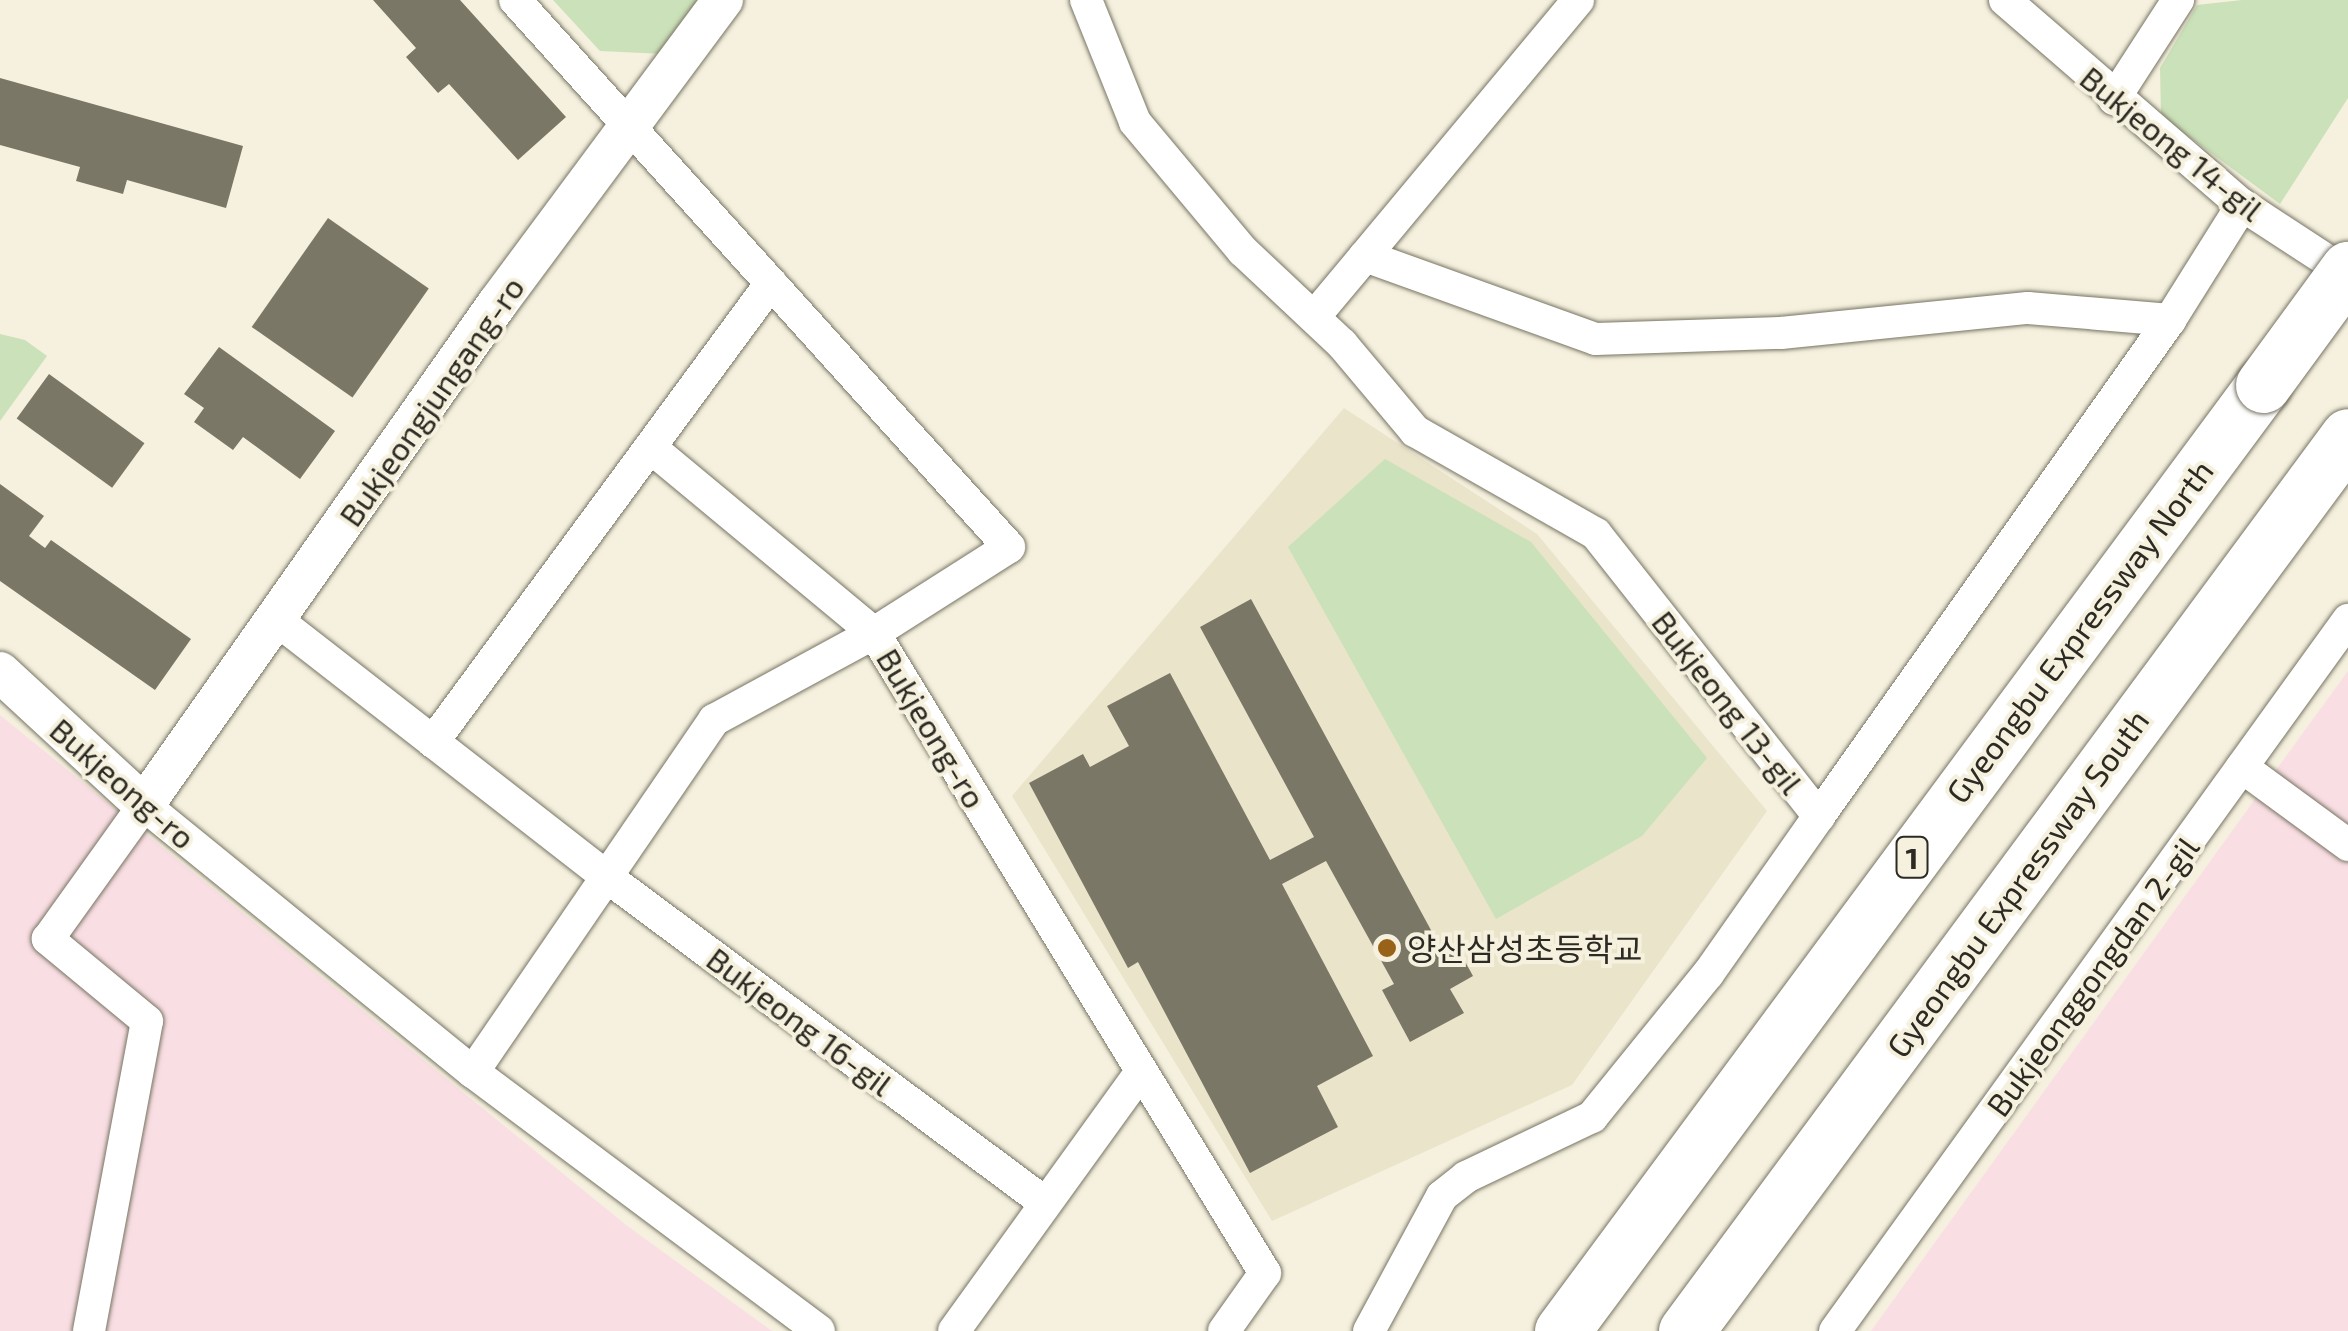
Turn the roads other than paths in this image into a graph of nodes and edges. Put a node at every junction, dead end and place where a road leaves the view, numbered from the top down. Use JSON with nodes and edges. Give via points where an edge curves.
{"nodes":[{"id":1,"x":516,"y":0,"type":"edge"},
{"id":2,"x":723,"y":0,"type":"edge"},
{"id":3,"x":1086,"y":0,"type":"edge"},
{"id":4,"x":1578,"y":0,"type":"edge"},
{"id":5,"x":2004,"y":0,"type":"edge"},
{"id":6,"x":2178,"y":0,"type":"edge"},
{"id":7,"x":2114,"y":98,"type":"junction"},
{"id":8,"x":632,"y":128,"type":"junction"},
{"id":9,"x":2242,"y":204,"type":"junction"},
{"id":10,"x":1365,"y":256,"type":"junction"},
{"id":11,"x":2348,"y":272,"type":"edge"},
{"id":12,"x":771,"y":284,"type":"junction"},
{"id":13,"x":1314,"y":317,"type":"junction"},
{"id":14,"x":2170,"y":320,"type":"junction"},
{"id":15,"x":2348,"y":436,"type":"edge"},
{"id":16,"x":650,"y":447,"type":"junction"},
{"id":17,"x":2348,"y":620,"type":"edge"},
{"id":18,"x":278,"y":621,"type":"junction"},
{"id":19,"x":874,"y":633,"type":"junction"},
{"id":20,"x":0,"y":672,"type":"edge"},
{"id":21,"x":433,"y":742,"type":"junction"},
{"id":22,"x":2242,"y":768,"type":"junction"},
{"id":23,"x":144,"y":806,"type":"junction"},
{"id":24,"x":1820,"y":816,"type":"junction"},
{"id":25,"x":2348,"y":845,"type":"edge"},
{"id":26,"x":606,"y":877,"type":"junction"},
{"id":27,"x":472,"y":1072,"type":"junction"},
{"id":28,"x":1141,"y":1072,"type":"junction"},
{"id":29,"x":1044,"y":1202,"type":"junction"},
{"id":30,"x":89,"y":1331,"type":"edge"},
{"id":31,"x":818,"y":1331,"type":"edge"},
{"id":32,"x":954,"y":1331,"type":"edge"},
{"id":33,"x":1224,"y":1331,"type":"edge"},
{"id":34,"x":1369,"y":1331,"type":"edge"},
{"id":35,"x":1562,"y":1331,"type":"edge"},
{"id":36,"x":1686,"y":1331,"type":"edge"},
{"id":37,"x":1836,"y":1331,"type":"edge"}],
"edges":[{"from":1,"to":8,"type":"street","name":"Bukjeong-ro"},
{"from":2,"to":8,"type":"street","name":"Bukjeongjungang-ro"},
{"from":3,"to":13,"type":"street","name":"Bukjeong 13-gil","via":[[1135,122],[1243,251]]},
{"from":4,"to":10,"type":"street"},
{"from":5,"to":7,"type":"street","name":"Bukjeong 14-gil"},
{"from":6,"to":7,"type":"street"},
{"from":7,"to":9,"type":"street","name":"Bukjeong 14-gil"},
{"from":8,"to":12,"type":"street","name":"Bukjeong-ro"},
{"from":8,"to":18,"type":"street","name":"Bukjeongjungang-ro","via":[[498,304]]},
{"from":9,"to":11,"type":"street","name":"Bukjeong 14-gil"},
{"from":9,"to":14,"type":"street","name":"Bukjeong 13-gil"},
{"from":10,"to":13,"type":"street"},
{"from":10,"to":14,"type":"street","via":[[1596,340],[1781,333],[2028,308]]},
{"from":11,"to":35,"type":"highway","name":"Gyeongbu Expressway North","number":"1","bridge":true},
{"from":12,"to":16,"type":"street"},
{"from":12,"to":19,"type":"street","name":"Bukjeong-ro","via":[[1009,547]]},
{"from":13,"to":24,"type":"street","name":"Bukjeong 13-gil","via":[[1415,431],[1596,534]]},
{"from":14,"to":24,"type":"street","name":"Bukjeong 13-gil"},
{"from":15,"to":36,"type":"highway","name":"Gyeongbu Expressway South"},
{"from":16,"to":19,"type":"street"},
{"from":16,"to":21,"type":"street"},
{"from":17,"to":22,"type":"street","name":"Bukjeonggongdan 2-gil"},
{"from":18,"to":21,"type":"street","name":"Bukjeong 16-gil"},
{"from":18,"to":23,"type":"street","name":"Bukjeongjungang-ro"},
{"from":19,"to":26,"type":"street","via":[[714,720]]},
{"from":19,"to":28,"type":"street","name":"Bukjeong-ro"},
{"from":20,"to":23,"type":"street","name":"Bukjeong-ro"},
{"from":21,"to":26,"type":"street","name":"Bukjeong 16-gil"},
{"from":22,"to":25,"type":"street"},
{"from":22,"to":37,"type":"street","name":"Bukjeonggongdan 2-gil"},
{"from":23,"to":27,"type":"street","name":"Bukjeong-ro"},
{"from":23,"to":30,"type":"street","via":[[48,939],[147,1021]]},
{"from":24,"to":34,"type":"street","via":[[1708,974],[1592,1117],[1442,1196]]},
{"from":26,"to":27,"type":"street"},
{"from":26,"to":29,"type":"street","name":"Bukjeong 16-gil"},
{"from":27,"to":31,"type":"street","name":"Bukjeong-ro"},
{"from":28,"to":29,"type":"street"},
{"from":28,"to":33,"type":"street","name":"Bukjeong-ro","via":[[1265,1274]]},
{"from":29,"to":32,"type":"street"}]}
